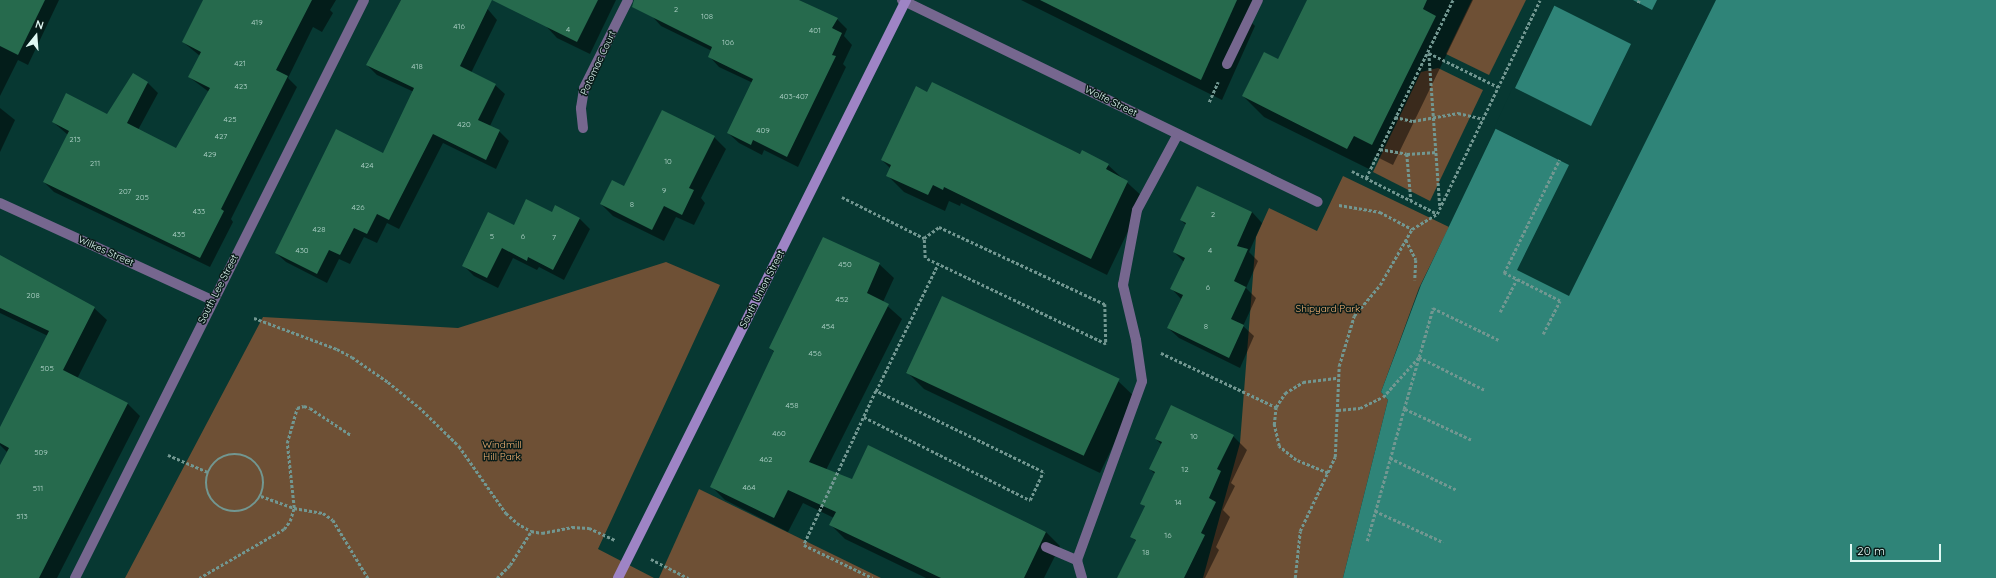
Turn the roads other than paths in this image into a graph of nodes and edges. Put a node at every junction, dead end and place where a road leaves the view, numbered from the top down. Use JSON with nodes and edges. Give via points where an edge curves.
{"nodes":[{"id":1,"x":364,"y":0,"type":"edge"},
{"id":2,"x":628,"y":0,"type":"edge"},
{"id":3,"x":905,"y":0,"type":"edge"},
{"id":4,"x":1258,"y":0,"type":"edge"},
{"id":5,"x":1227,"y":64,"type":"dead end"},
{"id":6,"x":583,"y":128,"type":"dead end"},
{"id":7,"x":1178,"y":134,"type":"junction"},
{"id":8,"x":1318,"y":202,"type":"dead end"},
{"id":9,"x":0,"y":203,"type":"edge"},
{"id":10,"x":212,"y":300,"type":"junction"},
{"id":11,"x":1046,"y":546,"type":"dead end"},
{"id":12,"x":1077,"y":560,"type":"junction"},
{"id":13,"x":74,"y":578,"type":"edge"},
{"id":14,"x":618,"y":578,"type":"edge"},
{"id":15,"x":1082,"y":578,"type":"edge"}],
"edges":[{"from":1,"to":10,"type":"street","name":"South Lee Street"},
{"from":2,"to":6,"type":"street","name":"Potomac Court","via":[[584,88],[581,108]]},
{"from":3,"to":7,"type":"street","name":"Wolfe Street"},
{"from":3,"to":14,"type":"street","name":"South Union Street"},
{"from":4,"to":5,"type":"street"},
{"from":7,"to":8,"type":"street","name":"Wolfe Street"},
{"from":7,"to":12,"type":"street","via":[[1138,210],[1122,285],[1136,340],[1142,381]]},
{"from":9,"to":10,"type":"street","name":"Wilkes Street"},
{"from":10,"to":13,"type":"street","name":"South Lee Street"},
{"from":11,"to":12,"type":"street"},
{"from":12,"to":15,"type":"street"}]}
